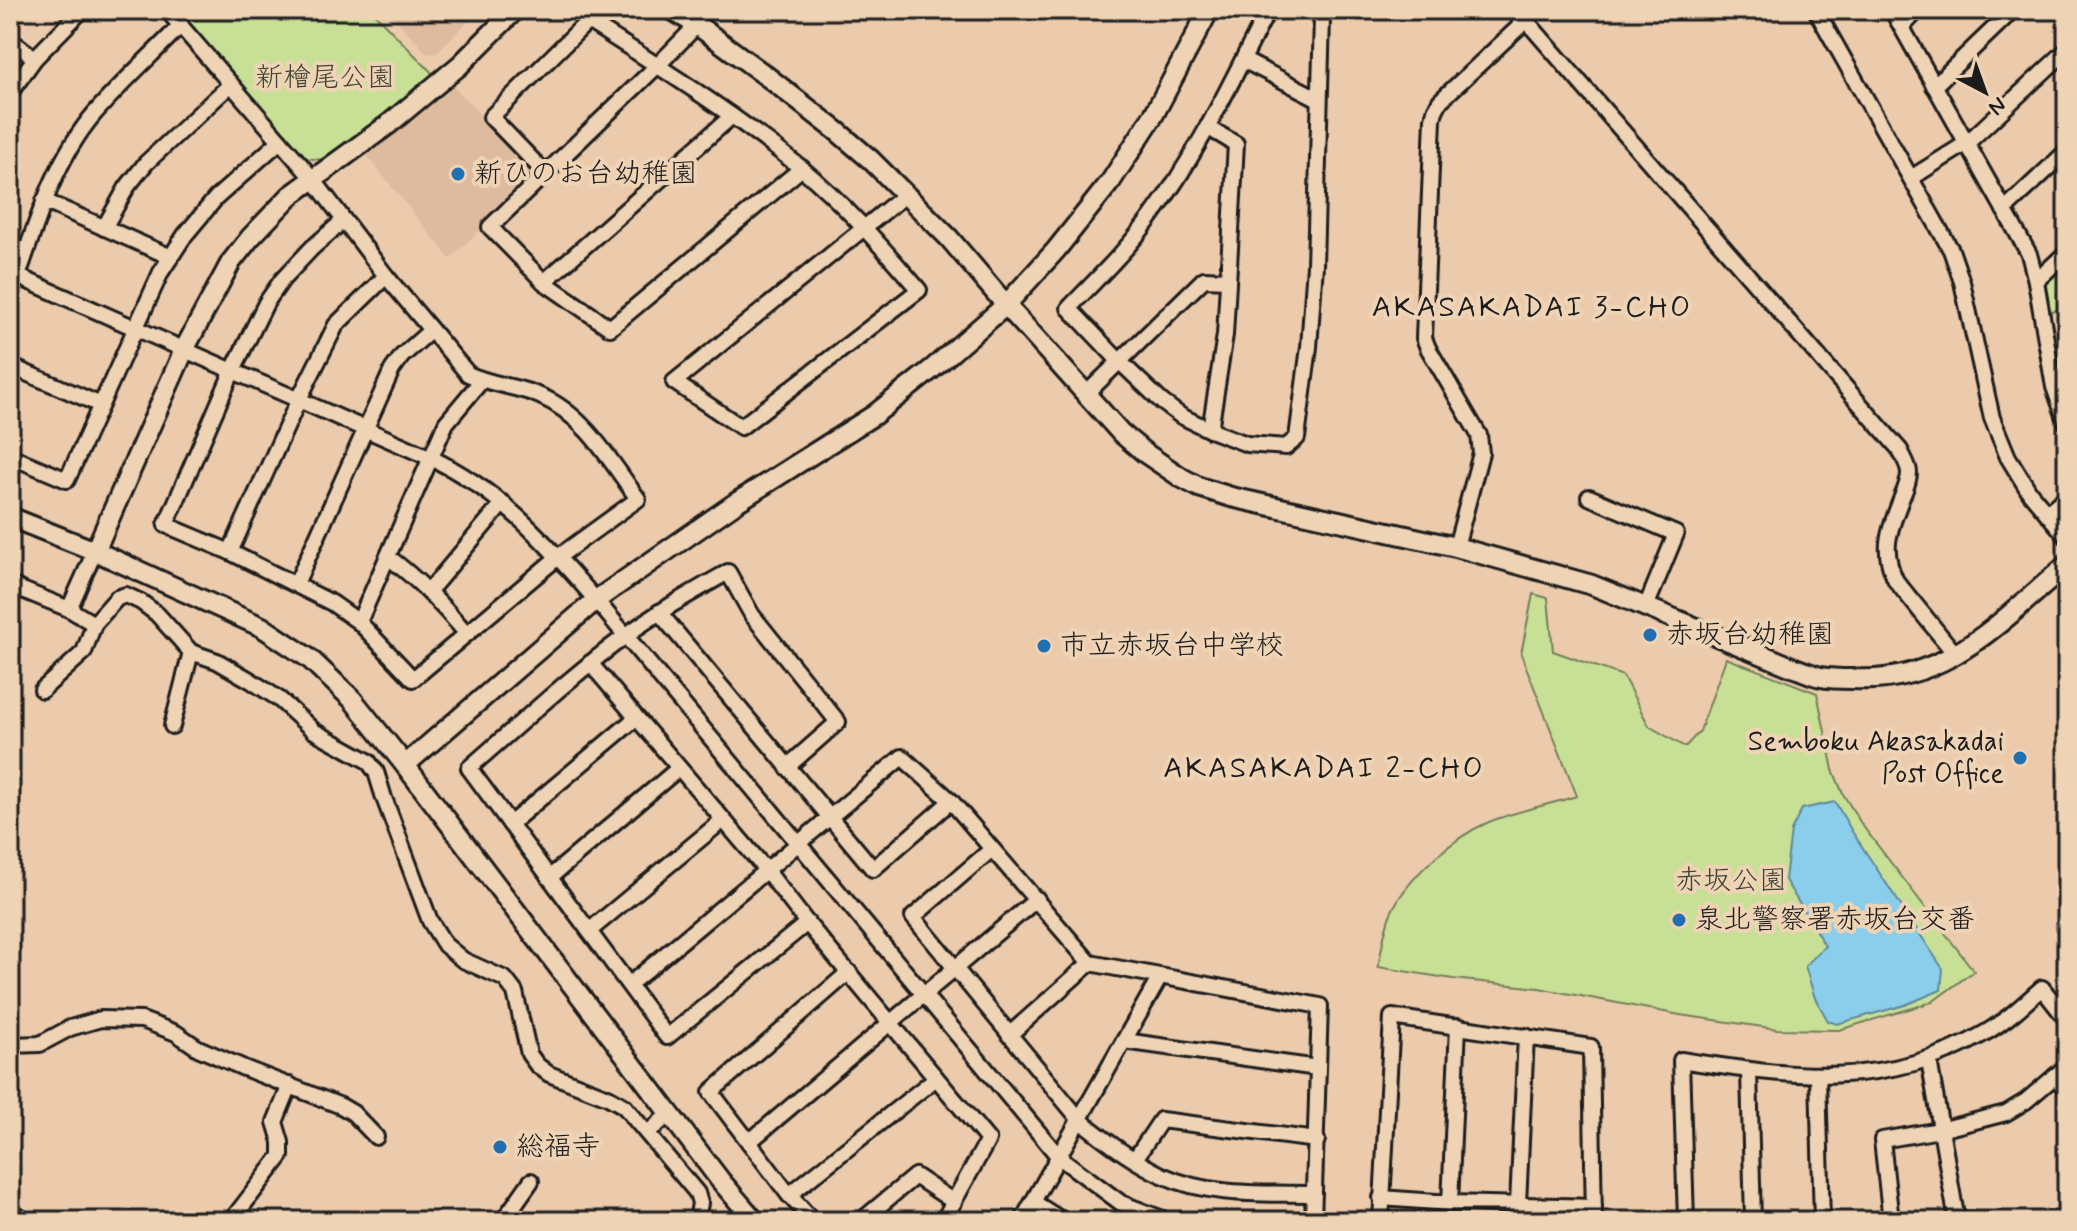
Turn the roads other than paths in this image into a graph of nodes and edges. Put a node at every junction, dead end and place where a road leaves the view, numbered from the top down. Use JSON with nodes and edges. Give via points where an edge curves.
{"nodes":[{"id":1,"x":167,"y":10,"type":"edge"},
{"id":2,"x":515,"y":10,"type":"edge"},
{"id":3,"x":672,"y":10,"type":"edge"},
{"id":4,"x":1209,"y":10,"type":"edge"},
{"id":5,"x":1268,"y":10,"type":"edge"},
{"id":6,"x":1309,"y":10,"type":"edge"},
{"id":7,"x":1816,"y":10,"type":"edge"},
{"id":8,"x":1892,"y":10,"type":"edge"},
{"id":9,"x":1918,"y":10,"type":"edge"},
{"id":10,"x":2013,"y":10,"type":"edge"},
{"id":11,"x":79,"y":11,"type":"edge"},
{"id":12,"x":1523,"y":13,"type":"edge"},
{"id":13,"x":181,"y":25,"type":"junction"},
{"id":14,"x":697,"y":25,"type":"junction"},
{"id":15,"x":1902,"y":27,"type":"junction"},
{"id":16,"x":10,"y":40,"type":"edge"},
{"id":17,"x":2067,"y":50,"type":"edge"},
{"id":18,"x":35,"y":58,"type":"junction"},
{"id":19,"x":1243,"y":60,"type":"junction"},
{"id":20,"x":658,"y":65,"type":"junction"},
{"id":21,"x":231,"y":84,"type":"junction"},
{"id":22,"x":1934,"y":86,"type":"junction"},
{"id":23,"x":10,"y":93,"type":"edge"},
{"id":24,"x":1319,"y":99,"type":"junction"},
{"id":25,"x":732,"y":116,"type":"junction"},
{"id":26,"x":1207,"y":127,"type":"junction"},
{"id":27,"x":280,"y":141,"type":"junction"},
{"id":28,"x":1967,"y":143,"type":"junction"},
{"id":29,"x":2067,"y":151,"type":"edge"},
{"id":30,"x":802,"y":168,"type":"junction"},
{"id":31,"x":546,"y":174,"type":"junction"},
{"id":32,"x":1911,"y":178,"type":"junction"},
{"id":33,"x":313,"y":179,"type":"junction"},
{"id":34,"x":906,"y":194,"type":"junction"},
{"id":35,"x":44,"y":201,"type":"junction"},
{"id":36,"x":2004,"y":210,"type":"junction"},
{"id":37,"x":344,"y":220,"type":"junction"},
{"id":38,"x":104,"y":228,"type":"junction"},
{"id":39,"x":864,"y":228,"type":"junction"},
{"id":40,"x":2067,"y":252,"type":"edge"},
{"id":41,"x":171,"y":257,"type":"junction"},
{"id":42,"x":14,"y":275,"type":"edge"},
{"id":43,"x":386,"y":276,"type":"junction"},
{"id":44,"x":1228,"y":280,"type":"junction"},
{"id":45,"x":2036,"y":281,"type":"junction"},
{"id":46,"x":544,"y":282,"type":"junction"},
{"id":47,"x":1006,"y":305,"type":"junction"},
{"id":48,"x":135,"y":328,"type":"junction"},
{"id":49,"x":430,"y":331,"type":"junction"},
{"id":50,"x":185,"y":348,"type":"junction"},
{"id":51,"x":1120,"y":362,"type":"junction"},
{"id":52,"x":10,"y":366,"type":"edge"},
{"id":53,"x":233,"y":370,"type":"junction"},
{"id":54,"x":482,"y":380,"type":"junction"},
{"id":55,"x":1086,"y":394,"type":"junction"},
{"id":56,"x":299,"y":399,"type":"junction"},
{"id":57,"x":101,"y":405,"type":"junction"},
{"id":58,"x":2067,"y":424,"type":"edge"},
{"id":59,"x":364,"y":430,"type":"junction"},
{"id":60,"x":1210,"y":430,"type":"junction"},
{"id":61,"x":10,"y":456,"type":"edge"},
{"id":62,"x":431,"y":458,"type":"junction"},
{"id":63,"x":2067,"y":496,"type":"edge"},
{"id":64,"x":1589,"y":497,"type":"dead end"},
{"id":65,"x":503,"y":503,"type":"junction"},
{"id":66,"x":2047,"y":513,"type":"junction"},
{"id":67,"x":10,"y":517,"type":"edge"},
{"id":68,"x":2067,"y":537,"type":"edge"},
{"id":69,"x":1456,"y":547,"type":"junction"},
{"id":70,"x":95,"y":551,"type":"junction"},
{"id":71,"x":230,"y":552,"type":"junction"},
{"id":72,"x":388,"y":557,"type":"junction"},
{"id":73,"x":558,"y":557,"type":"junction"},
{"id":74,"x":2067,"y":565,"type":"edge"},
{"id":75,"x":296,"y":584,"type":"junction"},
{"id":76,"x":10,"y":585,"type":"edge"},
{"id":77,"x":429,"y":591,"type":"junction"},
{"id":78,"x":596,"y":600,"type":"junction"},
{"id":79,"x":1646,"y":607,"type":"junction"},
{"id":80,"x":69,"y":609,"type":"junction"},
{"id":81,"x":659,"y":612,"type":"junction"},
{"id":82,"x":359,"y":622,"type":"junction"},
{"id":83,"x":94,"y":624,"type":"junction"},
{"id":84,"x":467,"y":634,"type":"junction"},
{"id":85,"x":624,"y":636,"type":"junction"},
{"id":86,"x":191,"y":652,"type":"junction"},
{"id":87,"x":1956,"y":655,"type":"junction"},
{"id":88,"x":590,"y":663,"type":"junction"},
{"id":89,"x":42,"y":690,"type":"dead end"},
{"id":90,"x":636,"y":718,"type":"junction"},
{"id":91,"x":172,"y":726,"type":"dead end"},
{"id":92,"x":405,"y":765,"type":"junction"},
{"id":93,"x":787,"y":767,"type":"junction"},
{"id":94,"x":679,"y":768,"type":"junction"},
{"id":95,"x":951,"y":801,"type":"junction"},
{"id":96,"x":830,"y":818,"type":"junction"},
{"id":97,"x":723,"y":820,"type":"junction"},
{"id":98,"x":510,"y":824,"type":"junction"},
{"id":99,"x":798,"y":845,"type":"junction"},
{"id":100,"x":992,"y":849,"type":"junction"},
{"id":101,"x":767,"y":871,"type":"junction"},
{"id":102,"x":549,"y":878,"type":"junction"},
{"id":103,"x":1037,"y":899,"type":"junction"},
{"id":104,"x":807,"y":923,"type":"junction"},
{"id":105,"x":589,"y":931,"type":"junction"},
{"id":106,"x":1090,"y":963,"type":"junction"},
{"id":107,"x":956,"y":969,"type":"junction"},
{"id":108,"x":849,"y":972,"type":"junction"},
{"id":109,"x":1160,"y":977,"type":"junction"},
{"id":110,"x":630,"y":984,"type":"junction"},
{"id":111,"x":925,"y":994,"type":"junction"},
{"id":112,"x":2067,"y":1020,"type":"edge"},
{"id":113,"x":892,"y":1023,"type":"junction"},
{"id":114,"x":1458,"y":1026,"type":"junction"},
{"id":115,"x":1009,"y":1035,"type":"junction"},
{"id":116,"x":1526,"y":1036,"type":"junction"},
{"id":117,"x":1124,"y":1041,"type":"junction"},
{"id":118,"x":10,"y":1045,"type":"edge"},
{"id":119,"x":1929,"y":1060,"type":"junction"},
{"id":120,"x":1318,"y":1068,"type":"junction"},
{"id":121,"x":1749,"y":1071,"type":"junction"},
{"id":122,"x":2061,"y":1071,"type":"edge"},
{"id":123,"x":1818,"y":1077,"type":"junction"},
{"id":124,"x":936,"y":1078,"type":"junction"},
{"id":125,"x":290,"y":1085,"type":"junction"},
{"id":126,"x":2067,"y":1091,"type":"edge"},
{"id":127,"x":670,"y":1113,"type":"junction"},
{"id":128,"x":1080,"y":1120,"type":"junction"},
{"id":129,"x":1940,"y":1130,"type":"junction"},
{"id":130,"x":648,"y":1133,"type":"junction"},
{"id":131,"x":376,"y":1137,"type":"dead end"},
{"id":132,"x":1317,"y":1140,"type":"junction"},
{"id":133,"x":749,"y":1142,"type":"junction"},
{"id":134,"x":1059,"y":1157,"type":"junction"},
{"id":135,"x":1135,"y":1159,"type":"junction"},
{"id":136,"x":531,"y":1181,"type":"dead end"},
{"id":137,"x":1314,"y":1194,"type":"junction"},
{"id":138,"x":789,"y":1195,"type":"junction"},
{"id":139,"x":1381,"y":1198,"type":"junction"},
{"id":140,"x":954,"y":1202,"type":"junction"},
{"id":141,"x":1033,"y":1202,"type":"junction"},
{"id":142,"x":1450,"y":1203,"type":"junction"},
{"id":143,"x":1518,"y":1204,"type":"junction"},
{"id":144,"x":1594,"y":1214,"type":"edge"},
{"id":145,"x":10,"y":1215,"type":"edge"},
{"id":146,"x":18,"y":1221,"type":"edge"},
{"id":147,"x":231,"y":1221,"type":"edge"},
{"id":148,"x":503,"y":1221,"type":"edge"},
{"id":149,"x":697,"y":1221,"type":"edge"},
{"id":150,"x":755,"y":1221,"type":"edge"},
{"id":151,"x":813,"y":1221,"type":"edge"},
{"id":152,"x":861,"y":1221,"type":"edge"},
{"id":153,"x":943,"y":1221,"type":"edge"},
{"id":154,"x":1022,"y":1221,"type":"edge"},
{"id":155,"x":1063,"y":1221,"type":"edge"},
{"id":156,"x":1168,"y":1221,"type":"edge"},
{"id":157,"x":1313,"y":1221,"type":"edge"},
{"id":158,"x":1381,"y":1221,"type":"edge"},
{"id":159,"x":1686,"y":1221,"type":"edge"},
{"id":160,"x":1753,"y":1221,"type":"edge"},
{"id":161,"x":1822,"y":1221,"type":"edge"},
{"id":162,"x":1891,"y":1221,"type":"edge"},
{"id":163,"x":1957,"y":1221,"type":"edge"}],
"edges":[{"from":1,"to":13,"type":"street"},
{"from":2,"to":33,"type":"street","via":[[460,65]]},
{"from":3,"to":14,"type":"street"},
{"from":4,"to":47,"type":"street","via":[[1153,116],[1111,181]]},
{"from":5,"to":19,"type":"street"},
{"from":6,"to":24,"type":"street","via":[[1322,18]]},
{"from":7,"to":32,"type":"street"},
{"from":8,"to":15,"type":"street"},
{"from":9,"to":15,"type":"street"},
{"from":10,"to":22,"type":"street"},
{"from":11,"to":18,"type":"street"},
{"from":12,"to":69,"type":"street","via":[[1511,36],[1440,101],[1433,119],[1424,338],[1481,444]]},
{"from":12,"to":87,"type":"street","via":[[1900,450],[1909,473],[1888,536],[1890,570]]},
{"from":13,"to":21,"type":"street"},
{"from":13,"to":35,"type":"street","via":[[93,116]]},
{"from":14,"to":20,"type":"street"},
{"from":14,"to":34,"type":"street","via":[[837,131]]},
{"from":15,"to":22,"type":"street"},
{"from":16,"to":18,"type":"street"},
{"from":17,"to":28,"type":"street"},
{"from":18,"to":23,"type":"street"},
{"from":19,"to":24,"type":"street"},
{"from":19,"to":26,"type":"street"},
{"from":20,"to":25,"type":"street"},
{"from":20,"to":31,"type":"street"},
{"from":20,"to":31,"type":"street","via":[[588,21],[491,117]]},
{"from":21,"to":27,"type":"street"},
{"from":21,"to":38,"type":"street","via":[[146,163]]},
{"from":22,"to":28,"type":"street"},
{"from":24,"to":60,"type":"street","via":[[1315,265],[1297,438],[1286,447],[1247,444]]},
{"from":25,"to":30,"type":"street"},
{"from":25,"to":46,"type":"street"},
{"from":26,"to":44,"type":"street","via":[[1236,144]]},
{"from":26,"to":51,"type":"street","via":[[1150,219],[1069,308]]},
{"from":27,"to":33,"type":"street"},
{"from":27,"to":41,"type":"street","via":[[216,198]]},
{"from":28,"to":32,"type":"street"},
{"from":28,"to":36,"type":"street"},
{"from":29,"to":36,"type":"street"},
{"from":30,"to":39,"type":"street"},
{"from":30,"to":46,"type":"street","via":[[610,328]]},
{"from":31,"to":46,"type":"street","via":[[490,227]]},
{"from":32,"to":66,"type":"street","via":[[1951,250],[1962,282],[1992,418],[2008,457]]},
{"from":33,"to":37,"type":"street"},
{"from":33,"to":50,"type":"street","via":[[269,217],[231,262]]},
{"from":34,"to":39,"type":"street"},
{"from":34,"to":47,"type":"street"},
{"from":35,"to":38,"type":"street"},
{"from":35,"to":42,"type":"street"},
{"from":36,"to":45,"type":"street","via":[[2029,254]]},
{"from":37,"to":43,"type":"street"},
{"from":37,"to":53,"type":"street","via":[[282,280]]},
{"from":38,"to":41,"type":"street"},
{"from":39,"to":39,"type":"street","via":[[722,344],[674,382],[741,427],[919,290]]},
{"from":40,"to":45,"type":"street"},
{"from":41,"to":48,"type":"street"},
{"from":42,"to":48,"type":"street"},
{"from":43,"to":49,"type":"street"},
{"from":43,"to":56,"type":"street","via":[[336,325]]},
{"from":44,"to":51,"type":"street","via":[[1204,279]]},
{"from":44,"to":60,"type":"street"},
{"from":45,"to":58,"type":"street","via":[[2054,387]]},
{"from":47,"to":55,"type":"street"},
{"from":47,"to":78,"type":"street","via":[[874,415]]},
{"from":48,"to":50,"type":"street"},
{"from":48,"to":57,"type":"street"},
{"from":49,"to":54,"type":"street","via":[[468,374]]},
{"from":49,"to":59,"type":"street","via":[[392,370]]},
{"from":50,"to":53,"type":"street"},
{"from":50,"to":70,"type":"street"},
{"from":51,"to":55,"type":"street"},
{"from":51,"to":60,"type":"street","via":[[1162,402]]},
{"from":52,"to":57,"type":"street"},
{"from":53,"to":56,"type":"street"},
{"from":53,"to":71,"type":"street","via":[[166,525]]},
{"from":54,"to":62,"type":"street","via":[[446,423]]},
{"from":54,"to":73,"type":"street","via":[[561,406],[638,499]]},
{"from":55,"to":69,"type":"street","via":[[1145,453],[1199,487]]},
{"from":56,"to":59,"type":"street"},
{"from":56,"to":71,"type":"street"},
{"from":57,"to":61,"type":"street","via":[[67,480]]},
{"from":59,"to":62,"type":"street"},
{"from":59,"to":75,"type":"street"},
{"from":62,"to":65,"type":"street"},
{"from":62,"to":72,"type":"street"},
{"from":63,"to":66,"type":"street"},
{"from":64,"to":79,"type":"street","via":[[1676,534]]},
{"from":65,"to":73,"type":"street"},
{"from":65,"to":77,"type":"street"},
{"from":66,"to":68,"type":"street"},
{"from":67,"to":70,"type":"street"},
{"from":69,"to":79,"type":"street","via":[[1592,585]]},
{"from":70,"to":80,"type":"street"},
{"from":70,"to":92,"type":"street","via":[[262,627],[310,659],[352,699]]},
{"from":71,"to":75,"type":"street"},
{"from":72,"to":77,"type":"street"},
{"from":72,"to":82,"type":"street"},
{"from":73,"to":78,"type":"street"},
{"from":73,"to":84,"type":"street"},
{"from":74,"to":87,"type":"street"},
{"from":75,"to":82,"type":"street"},
{"from":76,"to":80,"type":"street"},
{"from":77,"to":84,"type":"street"},
{"from":78,"to":85,"type":"street"},
{"from":78,"to":92,"type":"street"},
{"from":79,"to":87,"type":"street","via":[[1823,678],[1897,678]]},
{"from":80,"to":83,"type":"street"},
{"from":81,"to":85,"type":"street"},
{"from":81,"to":93,"type":"street"},
{"from":81,"to":93,"type":"street","via":[[728,572],[752,615],[838,722]]},
{"from":82,"to":84,"type":"street","via":[[413,679]]},
{"from":83,"to":86,"type":"street","via":[[126,595],[157,614]]},
{"from":83,"to":89,"type":"street","via":[[84,652]]},
{"from":85,"to":88,"type":"street"},
{"from":85,"to":99,"type":"street"},
{"from":86,"to":91,"type":"street"},
{"from":86,"to":130,"type":"street","via":[[250,680],[314,731],[368,761],[430,921],[445,945],[463,960],[505,979],[515,992],[529,1054],[537,1065],[624,1106]]},
{"from":88,"to":90,"type":"street"},
{"from":88,"to":98,"type":"street","via":[[469,768]]},
{"from":90,"to":94,"type":"street"},
{"from":90,"to":98,"type":"street"},
{"from":92,"to":127,"type":"street"},
{"from":93,"to":96,"type":"street"},
{"from":94,"to":97,"type":"street"},
{"from":94,"to":102,"type":"street"},
{"from":95,"to":96,"type":"street","via":[[902,757]]},
{"from":95,"to":96,"type":"street","via":[[873,869]]},
{"from":95,"to":100,"type":"street"},
{"from":96,"to":99,"type":"street"},
{"from":97,"to":101,"type":"street"},
{"from":97,"to":105,"type":"street"},
{"from":98,"to":102,"type":"street"},
{"from":99,"to":101,"type":"street"},
{"from":99,"to":111,"type":"street"},
{"from":100,"to":103,"type":"street"},
{"from":100,"to":107,"type":"street","via":[[913,917]]},
{"from":101,"to":104,"type":"street"},
{"from":101,"to":110,"type":"street"},
{"from":102,"to":105,"type":"street"},
{"from":103,"to":106,"type":"street"},
{"from":103,"to":107,"type":"street"},
{"from":104,"to":108,"type":"street"},
{"from":104,"to":110,"type":"street","via":[[667,1037]]},
{"from":105,"to":110,"type":"street"},
{"from":106,"to":109,"type":"street"},
{"from":106,"to":115,"type":"street"},
{"from":107,"to":111,"type":"street"},
{"from":107,"to":115,"type":"street"},
{"from":108,"to":113,"type":"street"},
{"from":108,"to":133,"type":"street","via":[[711,1092]]},
{"from":109,"to":117,"type":"street"},
{"from":109,"to":120,"type":"street","via":[[1320,1006]]},
{"from":111,"to":113,"type":"street"},
{"from":111,"to":134,"type":"street"},
{"from":112,"to":119,"type":"street","via":[[2042,988],[1986,1033]]},
{"from":113,"to":124,"type":"street"},
{"from":113,"to":133,"type":"street"},
{"from":114,"to":116,"type":"street"},
{"from":114,"to":139,"type":"street","via":[[1392,1017]]},
{"from":114,"to":142,"type":"street"},
{"from":115,"to":128,"type":"street"},
{"from":116,"to":143,"type":"street"},
{"from":116,"to":144,"type":"street","via":[[1591,1047]]},
{"from":117,"to":120,"type":"street"},
{"from":117,"to":128,"type":"street"},
{"from":118,"to":125,"type":"street","via":[[40,1044],[101,1019],[142,1020]]},
{"from":119,"to":123,"type":"street"},
{"from":119,"to":129,"type":"street"},
{"from":120,"to":132,"type":"street"},
{"from":121,"to":123,"type":"street"},
{"from":121,"to":159,"type":"street","via":[[1681,1060]]},
{"from":121,"to":160,"type":"street"},
{"from":122,"to":126,"type":"street"},
{"from":122,"to":129,"type":"street","via":[[2006,1113]]},
{"from":123,"to":161,"type":"street"},
{"from":124,"to":138,"type":"street"},
{"from":124,"to":140,"type":"street","via":[[988,1140]]},
{"from":125,"to":131,"type":"street","via":[[353,1113]]},
{"from":125,"to":147,"type":"street","via":[[275,1122],[281,1156]]},
{"from":127,"to":130,"type":"street"},
{"from":127,"to":150,"type":"street"},
{"from":128,"to":134,"type":"street"},
{"from":128,"to":135,"type":"street"},
{"from":129,"to":162,"type":"street","via":[[1882,1140]]},
{"from":129,"to":163,"type":"street"},
{"from":130,"to":149,"type":"street","via":[[697,1193]]},
{"from":132,"to":135,"type":"street","via":[[1161,1120]]},
{"from":132,"to":137,"type":"street"},
{"from":133,"to":138,"type":"street"},
{"from":134,"to":141,"type":"street"},
{"from":134,"to":156,"type":"street","via":[[1121,1203]]},
{"from":135,"to":137,"type":"street","via":[[1199,1187]]},
{"from":136,"to":148,"type":"street"},
{"from":137,"to":157,"type":"street"},
{"from":138,"to":151,"type":"street"},
{"from":139,"to":142,"type":"street"},
{"from":139,"to":158,"type":"street"},
{"from":140,"to":152,"type":"street","via":[[915,1176]]},
{"from":140,"to":153,"type":"street"},
{"from":141,"to":154,"type":"street"},
{"from":141,"to":155,"type":"street"},
{"from":142,"to":143,"type":"street"},
{"from":143,"to":144,"type":"street"},
{"from":145,"to":146,"type":"main road"}]}
